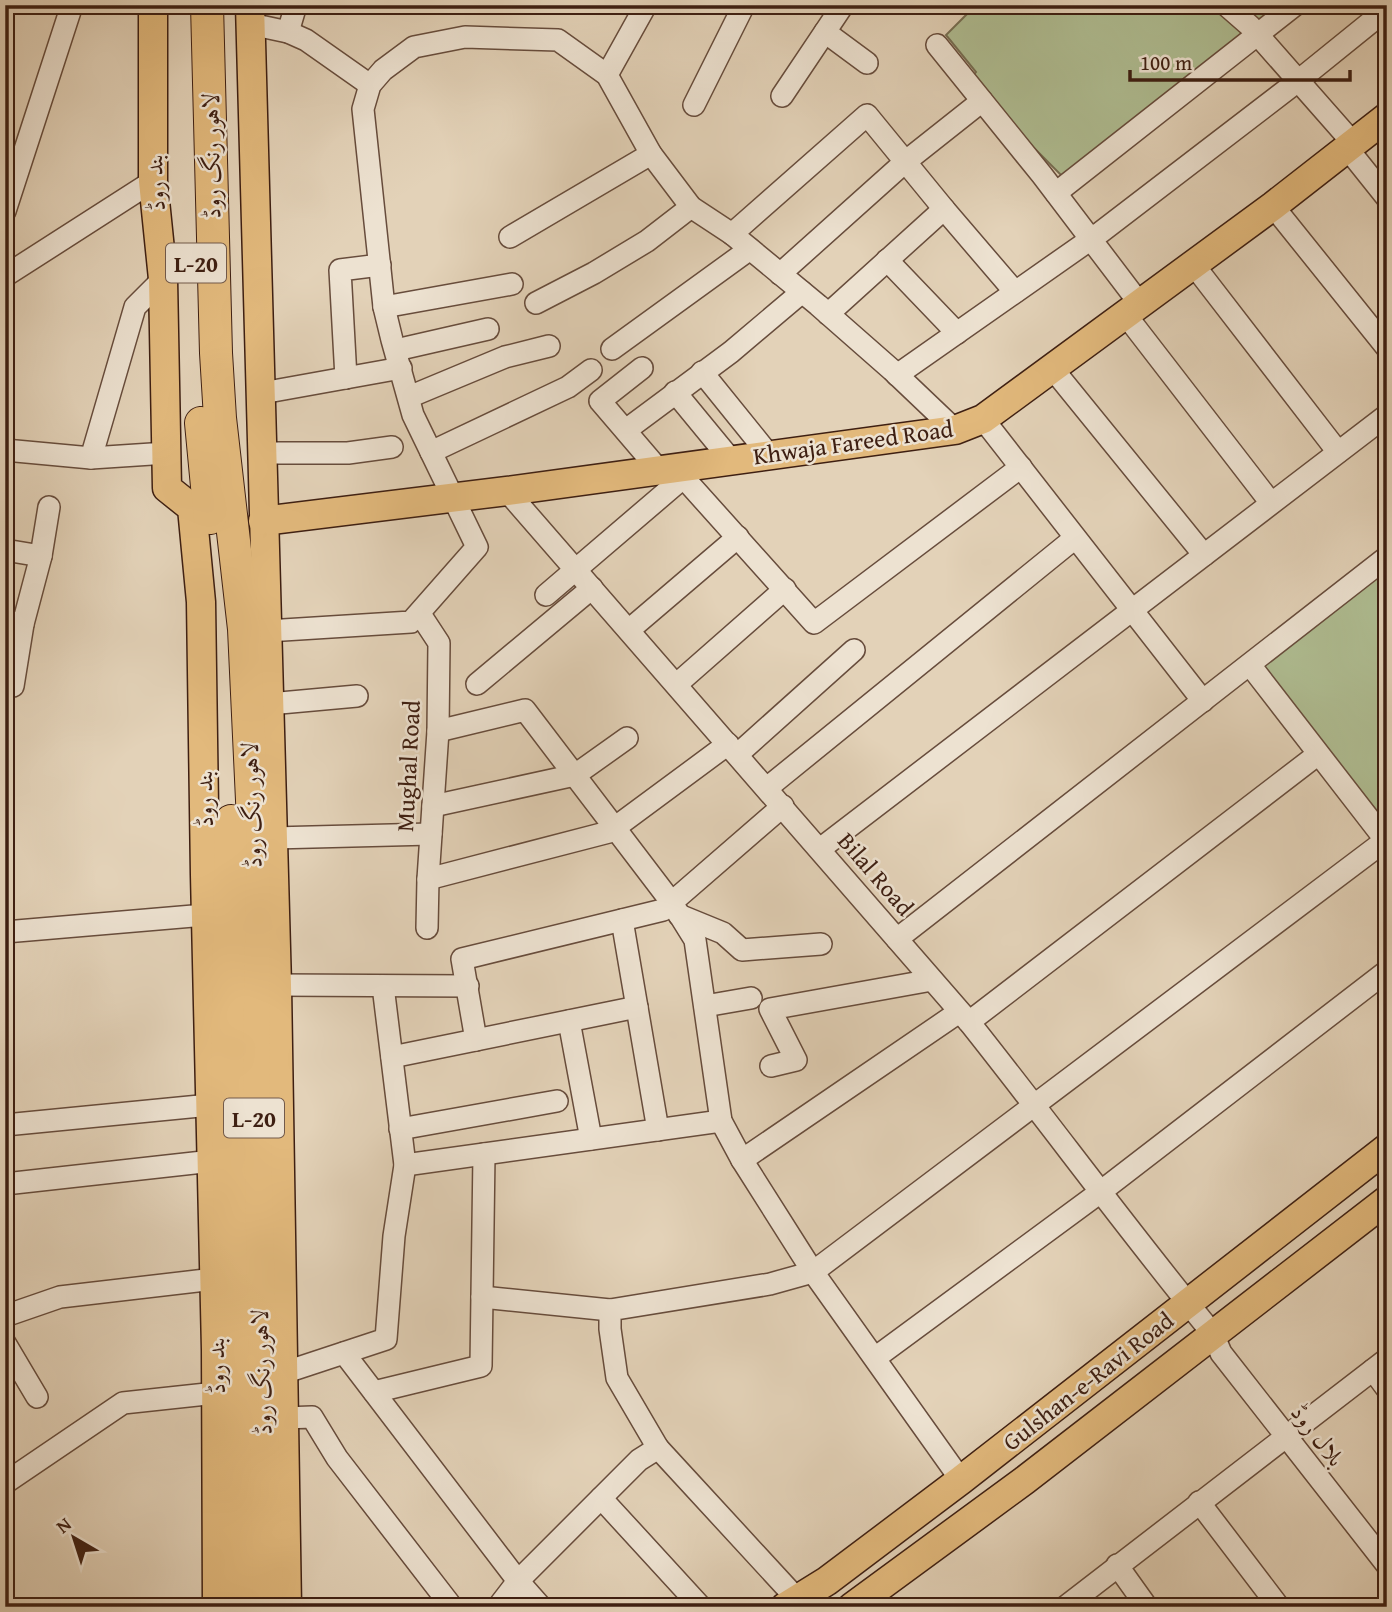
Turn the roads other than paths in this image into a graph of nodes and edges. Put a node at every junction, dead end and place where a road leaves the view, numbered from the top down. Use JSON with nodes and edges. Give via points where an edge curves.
{"nodes":[{"id":1,"x":72,"y":5,"type":"edge"},
{"id":2,"x":153,"y":5,"type":"edge"},
{"id":3,"x":189,"y":5,"type":"edge"},
{"id":4,"x":207,"y":5,"type":"edge"},
{"id":5,"x":296,"y":5,"type":"edge"},
{"id":6,"x":646,"y":5,"type":"edge"},
{"id":7,"x":744,"y":5,"type":"edge"},
{"id":8,"x":843,"y":5,"type":"edge"},
{"id":9,"x":1226,"y":5,"type":"edge"},
{"id":10,"x":1295,"y":5,"type":"edge"},
{"id":11,"x":1387,"y":9,"type":"edge"},
{"id":12,"x":251,"y":15,"type":"edge"},
{"id":13,"x":288,"y":32,"type":"junction"},
{"id":14,"x":825,"y":32,"type":"junction"},
{"id":15,"x":1258,"y":35,"type":"junction"},
{"id":16,"x":937,"y":45,"type":"dead end"},
{"id":17,"x":867,"y":64,"type":"dead end"},
{"id":18,"x":607,"y":75,"type":"junction"},
{"id":19,"x":1298,"y":81,"type":"junction"},
{"id":20,"x":370,"y":85,"type":"junction"},
{"id":21,"x":782,"y":96,"type":"dead end"},
{"id":22,"x":982,"y":101,"type":"junction"},
{"id":23,"x":694,"y":105,"type":"dead end"},
{"id":24,"x":1387,"y":117,"type":"edge"},
{"id":25,"x":1350,"y":146,"type":"junction"},
{"id":26,"x":652,"y":154,"type":"junction"},
{"id":27,"x":905,"y":162,"type":"junction"},
{"id":28,"x":153,"y":181,"type":"junction"},
{"id":29,"x":1056,"y":193,"type":"junction"},
{"id":30,"x":1387,"y":198,"type":"edge"},
{"id":31,"x":1273,"y":206,"type":"junction"},
{"id":32,"x":691,"y":207,"type":"junction"},
{"id":33,"x":944,"y":209,"type":"junction"},
{"id":34,"x":5,"y":211,"type":"edge"},
{"id":35,"x":733,"y":234,"type":"junction"},
{"id":36,"x":510,"y":237,"type":"dead end"},
{"id":37,"x":1091,"y":239,"type":"junction"},
{"id":38,"x":750,"y":248,"type":"junction"},
{"id":39,"x":887,"y":260,"type":"junction"},
{"id":40,"x":1193,"y":264,"type":"junction"},
{"id":41,"x":380,"y":265,"type":"junction"},
{"id":42,"x":780,"y":274,"type":"junction"},
{"id":43,"x":5,"y":276,"type":"edge"},
{"id":44,"x":163,"y":279,"type":"junction"},
{"id":45,"x":512,"y":284,"type":"dead end"},
{"id":46,"x":802,"y":292,"type":"junction"},
{"id":47,"x":1015,"y":292,"type":"junction"},
{"id":48,"x":536,"y":303,"type":"dead end"},
{"id":49,"x":384,"y":307,"type":"junction"},
{"id":50,"x":1132,"y":309,"type":"junction"},
{"id":51,"x":828,"y":314,"type":"junction"},
{"id":52,"x":488,"y":329,"type":"dead end"},
{"id":53,"x":957,"y":332,"type":"junction"},
{"id":54,"x":549,"y":346,"type":"dead end"},
{"id":55,"x":1387,"y":348,"type":"edge"},
{"id":56,"x":612,"y":349,"type":"dead end"},
{"id":57,"x":398,"y":359,"type":"junction"},
{"id":58,"x":642,"y":368,"type":"dead end"},
{"id":59,"x":1052,"y":368,"type":"junction"},
{"id":60,"x":591,"y":370,"type":"dead end"},
{"id":61,"x":702,"y":372,"type":"junction"},
{"id":62,"x":897,"y":375,"type":"junction"},
{"id":63,"x":346,"y":378,"type":"junction"},
{"id":64,"x":675,"y":392,"type":"junction"},
{"id":65,"x":262,"y":393,"type":"junction"},
{"id":66,"x":409,"y":397,"type":"junction"},
{"id":67,"x":1387,"y":415,"type":"edge"},
{"id":68,"x":983,"y":419,"type":"junction"},
{"id":69,"x":626,"y":430,"type":"junction"},
{"id":70,"x":955,"y":430,"type":"junction"},
{"id":71,"x":392,"y":447,"type":"dead end"},
{"id":72,"x":5,"y":450,"type":"edge"},
{"id":73,"x":431,"y":452,"type":"junction"},
{"id":74,"x":1338,"y":452,"type":"junction"},
{"id":75,"x":167,"y":453,"type":"junction"},
{"id":76,"x":263,"y":453,"type":"junction"},
{"id":77,"x":769,"y":455,"type":"junction"},
{"id":78,"x":91,"y":458,"type":"junction"},
{"id":79,"x":731,"y":460,"type":"junction"},
{"id":80,"x":1021,"y":467,"type":"junction"},
{"id":81,"x":673,"y":472,"type":"junction"},
{"id":82,"x":508,"y":491,"type":"junction"},
{"id":83,"x":453,"y":497,"type":"junction"},
{"id":84,"x":1271,"y":503,"type":"junction"},
{"id":85,"x":50,"y":507,"type":"dead end"},
{"id":86,"x":263,"y":521,"type":"junction"},
{"id":87,"x":738,"y":537,"type":"junction"},
{"id":88,"x":1075,"y":538,"type":"junction"},
{"id":89,"x":5,"y":550,"type":"edge"},
{"id":90,"x":1204,"y":555,"type":"junction"},
{"id":91,"x":41,"y":556,"type":"junction"},
{"id":92,"x":1387,"y":557,"type":"edge"},
{"id":93,"x":576,"y":569,"type":"junction"},
{"id":94,"x":592,"y":588,"type":"junction"},
{"id":95,"x":785,"y":589,"type":"junction"},
{"id":96,"x":546,"y":595,"type":"dead end"},
{"id":97,"x":1132,"y":610,"type":"junction"},
{"id":98,"x":420,"y":614,"type":"junction"},
{"id":99,"x":14,"y":623,"type":"edge"},
{"id":100,"x":629,"y":630,"type":"junction"},
{"id":101,"x":244,"y":631,"type":"junction"},
{"id":102,"x":854,"y":650,"type":"dead end"},
{"id":103,"x":1250,"y":665,"type":"junction"},
{"id":104,"x":477,"y":684,"type":"dead end"},
{"id":105,"x":677,"y":684,"type":"junction"},
{"id":106,"x":16,"y":687,"type":"edge"},
{"id":107,"x":356,"y":696,"type":"dead end"},
{"id":108,"x":1203,"y":701,"type":"junction"},
{"id":109,"x":269,"y":704,"type":"junction"},
{"id":110,"x":438,"y":731,"type":"junction"},
{"id":111,"x":627,"y":738,"type":"dead end"},
{"id":112,"x":733,"y":749,"type":"junction"},
{"id":113,"x":1317,"y":755,"type":"junction"},
{"id":114,"x":575,"y":775,"type":"junction"},
{"id":115,"x":766,"y":788,"type":"junction"},
{"id":116,"x":433,"y":806,"type":"junction"},
{"id":117,"x":783,"y":806,"type":"junction"},
{"id":118,"x":616,"y":827,"type":"junction"},
{"id":119,"x":431,"y":834,"type":"junction"},
{"id":120,"x":273,"y":838,"type":"junction"},
{"id":121,"x":1386,"y":841,"type":"edge"},
{"id":122,"x":820,"y":849,"type":"junction"},
{"id":123,"x":428,"y":879,"type":"junction"},
{"id":124,"x":676,"y":909,"type":"junction"},
{"id":125,"x":205,"y":915,"type":"junction"},
{"id":126,"x":622,"y":920,"type":"junction"},
{"id":127,"x":427,"y":928,"type":"dead end"},
{"id":128,"x":5,"y":932,"type":"edge"},
{"id":129,"x":897,"y":939,"type":"junction"},
{"id":130,"x":821,"y":944,"type":"dead end"},
{"id":131,"x":1387,"y":971,"type":"edge"},
{"id":132,"x":932,"y":980,"type":"junction"},
{"id":133,"x":277,"y":985,"type":"junction"},
{"id":134,"x":383,"y":986,"type":"junction"},
{"id":135,"x":468,"y":986,"type":"junction"},
{"id":136,"x":751,"y":998,"type":"dead end"},
{"id":137,"x":705,"y":1006,"type":"junction"},
{"id":138,"x":637,"y":1007,"type":"junction"},
{"id":139,"x":964,"y":1017,"type":"junction"},
{"id":140,"x":569,"y":1021,"type":"junction"},
{"id":141,"x":476,"y":1040,"type":"junction"},
{"id":142,"x":392,"y":1057,"type":"junction"},
{"id":143,"x":771,"y":1066,"type":"dead end"},
{"id":144,"x":557,"y":1101,"type":"dead end"},
{"id":145,"x":210,"y":1105,"type":"junction"},
{"id":146,"x":1036,"y":1106,"type":"junction"},
{"id":147,"x":721,"y":1121,"type":"junction"},
{"id":148,"x":5,"y":1125,"type":"edge"},
{"id":149,"x":400,"y":1129,"type":"junction"},
{"id":150,"x":658,"y":1130,"type":"junction"},
{"id":151,"x":591,"y":1139,"type":"junction"},
{"id":152,"x":1387,"y":1148,"type":"edge"},
{"id":153,"x":484,"y":1154,"type":"junction"},
{"id":154,"x":742,"y":1160,"type":"junction"},
{"id":155,"x":212,"y":1161,"type":"junction"},
{"id":156,"x":405,"y":1165,"type":"junction"},
{"id":157,"x":5,"y":1184,"type":"edge"},
{"id":158,"x":1100,"y":1193,"type":"junction"},
{"id":159,"x":1387,"y":1200,"type":"edge"},
{"id":160,"x":813,"y":1272,"type":"junction"},
{"id":161,"x":214,"y":1279,"type":"junction"},
{"id":162,"x":482,"y":1297,"type":"junction"},
{"id":163,"x":1188,"y":1304,"type":"junction"},
{"id":164,"x":610,"y":1310,"type":"junction"},
{"id":165,"x":5,"y":1316,"type":"edge"},
{"id":166,"x":1213,"y":1334,"type":"junction"},
{"id":167,"x":5,"y":1343,"type":"edge"},
{"id":168,"x":344,"y":1353,"type":"junction"},
{"id":169,"x":875,"y":1358,"type":"junction"},
{"id":170,"x":1380,"y":1365,"type":"edge"},
{"id":171,"x":283,"y":1373,"type":"junction"},
{"id":172,"x":1387,"y":1389,"type":"edge"},
{"id":173,"x":373,"y":1392,"type":"junction"},
{"id":174,"x":216,"y":1393,"type":"junction"},
{"id":175,"x":37,"y":1397,"type":"dead end"},
{"id":176,"x":284,"y":1418,"type":"junction"},
{"id":177,"x":1286,"y":1436,"type":"junction"},
{"id":178,"x":658,"y":1448,"type":"junction"},
{"id":179,"x":961,"y":1480,"type":"junction"},
{"id":180,"x":5,"y":1483,"type":"edge"},
{"id":181,"x":601,"y":1498,"type":"junction"},
{"id":182,"x":1199,"y":1502,"type":"junction"},
{"id":183,"x":1117,"y":1564,"type":"junction"},
{"id":184,"x":1387,"y":1565,"type":"edge"},
{"id":185,"x":518,"y":1581,"type":"junction"},
{"id":186,"x":827,"y":1581,"type":"junction"},
{"id":187,"x":791,"y":1603,"type":"edge"},
{"id":188,"x":856,"y":1605,"type":"edge"},
{"id":189,"x":217,"y":1607,"type":"edge"},
{"id":190,"x":237,"y":1607,"type":"edge"},
{"id":191,"x":267,"y":1607,"type":"edge"},
{"id":192,"x":287,"y":1607,"type":"edge"},
{"id":193,"x":452,"y":1607,"type":"edge"},
{"id":194,"x":498,"y":1607,"type":"edge"},
{"id":195,"x":541,"y":1607,"type":"edge"},
{"id":196,"x":701,"y":1607,"type":"edge"},
{"id":197,"x":1065,"y":1607,"type":"edge"},
{"id":198,"x":1147,"y":1607,"type":"edge"},
{"id":199,"x":1279,"y":1607,"type":"edge"}],
"edges":[{"from":1,"to":34,"type":"street"},
{"from":2,"to":28,"type":"main road","name":"بند روڈ"},
{"from":3,"to":101,"type":"highway","name":"لاہور رنگ روڈ","number":"L-20","via":[[199,407],[211,519]]},
{"from":4,"to":101,"type":"highway","name":"لاہور رنگ روڈ","number":"L-20","via":[[216,353]]},
{"from":5,"to":13,"type":"street"},
{"from":6,"to":18,"type":"street"},
{"from":7,"to":23,"type":"street"},
{"from":8,"to":14,"type":"street"},
{"from":9,"to":15,"type":"street"},
{"from":10,"to":15,"type":"street"},
{"from":11,"to":19,"type":"street"},
{"from":12,"to":13,"type":"street"},
{"from":12,"to":65,"type":"main road"},
{"from":13,"to":20,"type":"street"},
{"from":14,"to":17,"type":"street"},
{"from":14,"to":21,"type":"street"},
{"from":15,"to":19,"type":"street"},
{"from":15,"to":29,"type":"street"},
{"from":16,"to":22,"type":"street"},
{"from":18,"to":20,"type":"street","via":[[558,40],[466,37],[414,47]]},
{"from":18,"to":26,"type":"street"},
{"from":19,"to":25,"type":"street"},
{"from":19,"to":37,"type":"street"},
{"from":20,"to":41,"type":"street","via":[[363,109]]},
{"from":22,"to":27,"type":"street"},
{"from":22,"to":29,"type":"street"},
{"from":24,"to":25,"type":"main road","name":"Khwaja Fareed Road"},
{"from":25,"to":30,"type":"street"},
{"from":25,"to":31,"type":"main road","name":"Khwaja Fareed Road"},
{"from":26,"to":32,"type":"street"},
{"from":26,"to":36,"type":"street"},
{"from":27,"to":33,"type":"street"},
{"from":27,"to":35,"type":"street","via":[[867,115]]},
{"from":27,"to":42,"type":"street"},
{"from":28,"to":43,"type":"street"},
{"from":28,"to":44,"type":"main road","name":"بند روڈ"},
{"from":29,"to":37,"type":"street"},
{"from":31,"to":40,"type":"main road","name":"Khwaja Fareed Road"},
{"from":31,"to":55,"type":"street"},
{"from":32,"to":35,"type":"street"},
{"from":32,"to":48,"type":"street","via":[[646,241]]},
{"from":33,"to":39,"type":"street"},
{"from":33,"to":47,"type":"street"},
{"from":35,"to":38,"type":"street"},
{"from":37,"to":47,"type":"street"},
{"from":37,"to":50,"type":"street"},
{"from":38,"to":42,"type":"street"},
{"from":38,"to":56,"type":"street"},
{"from":39,"to":51,"type":"street"},
{"from":39,"to":53,"type":"street"},
{"from":40,"to":50,"type":"main road","name":"Khwaja Fareed Road"},
{"from":40,"to":74,"type":"street"},
{"from":41,"to":49,"type":"street"},
{"from":41,"to":63,"type":"street","via":[[340,270]]},
{"from":42,"to":46,"type":"street"},
{"from":44,"to":75,"type":"main road","name":"بند روڈ"},
{"from":44,"to":78,"type":"street","via":[[135,307]]},
{"from":45,"to":49,"type":"street"},
{"from":46,"to":51,"type":"street"},
{"from":46,"to":61,"type":"street"},
{"from":47,"to":53,"type":"street"},
{"from":49,"to":57,"type":"street"},
{"from":50,"to":59,"type":"main road","name":"Khwaja Fareed Road"},
{"from":50,"to":84,"type":"street"},
{"from":51,"to":62,"type":"street"},
{"from":52,"to":57,"type":"street"},
{"from":53,"to":62,"type":"street"},
{"from":54,"to":66,"type":"street","via":[[505,357]]},
{"from":57,"to":63,"type":"street"},
{"from":57,"to":66,"type":"street"},
{"from":58,"to":69,"type":"street","via":[[600,401]]},
{"from":59,"to":68,"type":"main road","name":"Khwaja Fareed Road"},
{"from":59,"to":90,"type":"street"},
{"from":60,"to":73,"type":"street","via":[[568,387]]},
{"from":61,"to":64,"type":"street"},
{"from":61,"to":77,"type":"street"},
{"from":62,"to":70,"type":"street"},
{"from":63,"to":65,"type":"street"},
{"from":64,"to":69,"type":"street"},
{"from":64,"to":79,"type":"street"},
{"from":65,"to":76,"type":"main road"},
{"from":66,"to":73,"type":"street"},
{"from":67,"to":74,"type":"street"},
{"from":68,"to":70,"type":"main road","name":"Khwaja Fareed Road"},
{"from":68,"to":80,"type":"street"},
{"from":69,"to":81,"type":"street"},
{"from":70,"to":77,"type":"main road","name":"Khwaja Fareed Road"},
{"from":71,"to":76,"type":"street","via":[[348,453]]},
{"from":72,"to":78,"type":"street"},
{"from":73,"to":83,"type":"street"},
{"from":74,"to":84,"type":"street"},
{"from":75,"to":78,"type":"street"},
{"from":75,"to":125,"type":"main road","name":"بند روڈ","via":[[167,488],[192,508],[201,602]]},
{"from":76,"to":86,"type":"main road"},
{"from":77,"to":79,"type":"main road","name":"Khwaja Fareed Road"},
{"from":79,"to":81,"type":"main road","name":"Khwaja Fareed Road"},
{"from":80,"to":88,"type":"street"},
{"from":80,"to":95,"type":"street","via":[[814,623]]},
{"from":81,"to":82,"type":"main road","name":"Khwaja Fareed Road"},
{"from":81,"to":87,"type":"street"},
{"from":81,"to":93,"type":"street"},
{"from":82,"to":83,"type":"main road","name":"Khwaja Fareed Road"},
{"from":82,"to":93,"type":"street","name":"Bilal Road"},
{"from":83,"to":86,"type":"main road","name":"Khwaja Fareed Road"},
{"from":83,"to":98,"type":"street","via":[[477,547]]},
{"from":84,"to":90,"type":"street"},
{"from":85,"to":91,"type":"street"},
{"from":86,"to":101,"type":"main road"},
{"from":87,"to":95,"type":"street"},
{"from":87,"to":100,"type":"street"},
{"from":88,"to":97,"type":"street"},
{"from":88,"to":115,"type":"street"},
{"from":89,"to":91,"type":"street"},
{"from":90,"to":97,"type":"street"},
{"from":91,"to":99,"type":"street"},
{"from":92,"to":103,"type":"street"},
{"from":93,"to":94,"type":"street","name":"Bilal Road"},
{"from":93,"to":96,"type":"street"},
{"from":94,"to":100,"type":"street","name":"Bilal Road"},
{"from":94,"to":104,"type":"street"},
{"from":95,"to":105,"type":"street"},
{"from":97,"to":108,"type":"street"},
{"from":97,"to":122,"type":"street"},
{"from":98,"to":101,"type":"street","via":[[411,622]]},
{"from":98,"to":110,"type":"street","name":"Mughal Road","via":[[439,643]]},
{"from":99,"to":106,"type":"street"},
{"from":100,"to":105,"type":"street","name":"Bilal Road"},
{"from":101,"to":109,"type":"main road"},
{"from":101,"to":190,"type":"highway","name":"لاہور رنگ روڈ","number":"L-20","via":[[228,1066]]},
{"from":101,"to":191,"type":"highway","name":"لاہور رنگ روڈ","number":"L-20","via":[[254,843],[253,1067]]},
{"from":102,"to":112,"type":"street"},
{"from":103,"to":108,"type":"street"},
{"from":103,"to":113,"type":"street"},
{"from":105,"to":112,"type":"street","name":"Bilal Road"},
{"from":107,"to":109,"type":"street"},
{"from":108,"to":129,"type":"street"},
{"from":109,"to":120,"type":"main road"},
{"from":110,"to":114,"type":"street","via":[[525,710]]},
{"from":110,"to":116,"type":"street","name":"Mughal Road"},
{"from":111,"to":114,"type":"street"},
{"from":112,"to":115,"type":"street","name":"Bilal Road"},
{"from":112,"to":118,"type":"street"},
{"from":113,"to":121,"type":"street"},
{"from":113,"to":139,"type":"street"},
{"from":114,"to":116,"type":"street"},
{"from":114,"to":118,"type":"street"},
{"from":115,"to":117,"type":"street","name":"Bilal Road"},
{"from":116,"to":119,"type":"street","name":"Mughal Road"},
{"from":117,"to":122,"type":"street","name":"Bilal Road"},
{"from":117,"to":124,"type":"street"},
{"from":118,"to":123,"type":"street"},
{"from":118,"to":124,"type":"street"},
{"from":119,"to":120,"type":"street"},
{"from":119,"to":123,"type":"street","name":"Mughal Road"},
{"from":120,"to":133,"type":"main road"},
{"from":121,"to":146,"type":"street"},
{"from":122,"to":129,"type":"street","name":"Bilal Road"},
{"from":123,"to":127,"type":"street","name":"Mughal Road"},
{"from":124,"to":126,"type":"street"},
{"from":124,"to":130,"type":"street","via":[[723,933],[742,950]]},
{"from":124,"to":137,"type":"street","via":[[695,940]]},
{"from":125,"to":128,"type":"street"},
{"from":125,"to":145,"type":"main road","name":"بند روڈ"},
{"from":126,"to":135,"type":"street","via":[[463,959]]},
{"from":126,"to":138,"type":"street"},
{"from":129,"to":132,"type":"street","name":"Bilal Road"},
{"from":131,"to":158,"type":"street"},
{"from":132,"to":139,"type":"street","name":"Bilal Road"},
{"from":132,"to":143,"type":"street","via":[[770,1009],[796,1060]]},
{"from":133,"to":134,"type":"street"},
{"from":133,"to":171,"type":"main road"},
{"from":134,"to":135,"type":"street"},
{"from":134,"to":142,"type":"street"},
{"from":135,"to":141,"type":"street"},
{"from":136,"to":137,"type":"street"},
{"from":137,"to":147,"type":"street"},
{"from":138,"to":140,"type":"street"},
{"from":138,"to":150,"type":"street"},
{"from":139,"to":146,"type":"street","name":"Bilal Road"},
{"from":139,"to":154,"type":"street"},
{"from":140,"to":141,"type":"street"},
{"from":140,"to":151,"type":"street"},
{"from":141,"to":142,"type":"street"},
{"from":142,"to":149,"type":"street"},
{"from":144,"to":149,"type":"street"},
{"from":145,"to":148,"type":"street"},
{"from":145,"to":155,"type":"main road","name":"بند روڈ"},
{"from":146,"to":158,"type":"street","name":"Bilal Road"},
{"from":146,"to":160,"type":"street"},
{"from":147,"to":150,"type":"street"},
{"from":147,"to":154,"type":"street"},
{"from":149,"to":156,"type":"street"},
{"from":150,"to":151,"type":"street"},
{"from":151,"to":153,"type":"street"},
{"from":152,"to":163,"type":"main road","name":"Gulshan-e-Ravi Road"},
{"from":153,"to":156,"type":"street"},
{"from":153,"to":162,"type":"street"},
{"from":154,"to":160,"type":"street"},
{"from":155,"to":157,"type":"street"},
{"from":155,"to":161,"type":"main road","name":"بند روڈ"},
{"from":156,"to":168,"type":"street","via":[[386,1339]]},
{"from":158,"to":163,"type":"street","name":"Bilal Road"},
{"from":158,"to":169,"type":"street"},
{"from":159,"to":166,"type":"main road","name":"Gulshan-e-Ravi Road"},
{"from":160,"to":164,"type":"street","via":[[770,1284]]},
{"from":160,"to":169,"type":"street"},
{"from":161,"to":165,"type":"street","via":[[60,1297]]},
{"from":161,"to":174,"type":"main road","name":"بند روڈ"},
{"from":162,"to":164,"type":"street"},
{"from":162,"to":173,"type":"street","via":[[481,1366]]},
{"from":163,"to":166,"type":"street","name":"بلال روڈ"},
{"from":163,"to":179,"type":"main road","name":"Gulshan-e-Ravi Road"},
{"from":164,"to":178,"type":"street","via":[[617,1378]]},
{"from":166,"to":177,"type":"street","name":"بلال روڈ","via":[[1221,1353]]},
{"from":166,"to":188,"type":"main road","name":"Gulshan-e-Ravi Road"},
{"from":167,"to":175,"type":"street"},
{"from":168,"to":171,"type":"street"},
{"from":168,"to":173,"type":"street"},
{"from":169,"to":179,"type":"street"},
{"from":170,"to":172,"type":"street"},
{"from":170,"to":177,"type":"street"},
{"from":171,"to":176,"type":"main road"},
{"from":173,"to":185,"type":"street"},
{"from":174,"to":180,"type":"street","via":[[123,1403]]},
{"from":174,"to":189,"type":"main road","name":"بند روڈ"},
{"from":176,"to":192,"type":"main road"},
{"from":176,"to":193,"type":"street","via":[[312,1417],[337,1458]]},
{"from":177,"to":182,"type":"street"},
{"from":177,"to":184,"type":"street","name":"بلال روڈ"},
{"from":178,"to":181,"type":"street","via":[[639,1460]]},
{"from":178,"to":187,"type":"street"},
{"from":179,"to":186,"type":"main road","name":"Gulshan-e-Ravi Road"},
{"from":181,"to":185,"type":"street"},
{"from":181,"to":196,"type":"street"},
{"from":182,"to":183,"type":"street"},
{"from":182,"to":199,"type":"street"},
{"from":183,"to":197,"type":"street"},
{"from":183,"to":198,"type":"street"},
{"from":185,"to":194,"type":"street"},
{"from":185,"to":195,"type":"street"},
{"from":186,"to":187,"type":"main road","name":"Gulshan-e-Ravi Road"},
{"from":186,"to":188,"type":"main road"}]}
